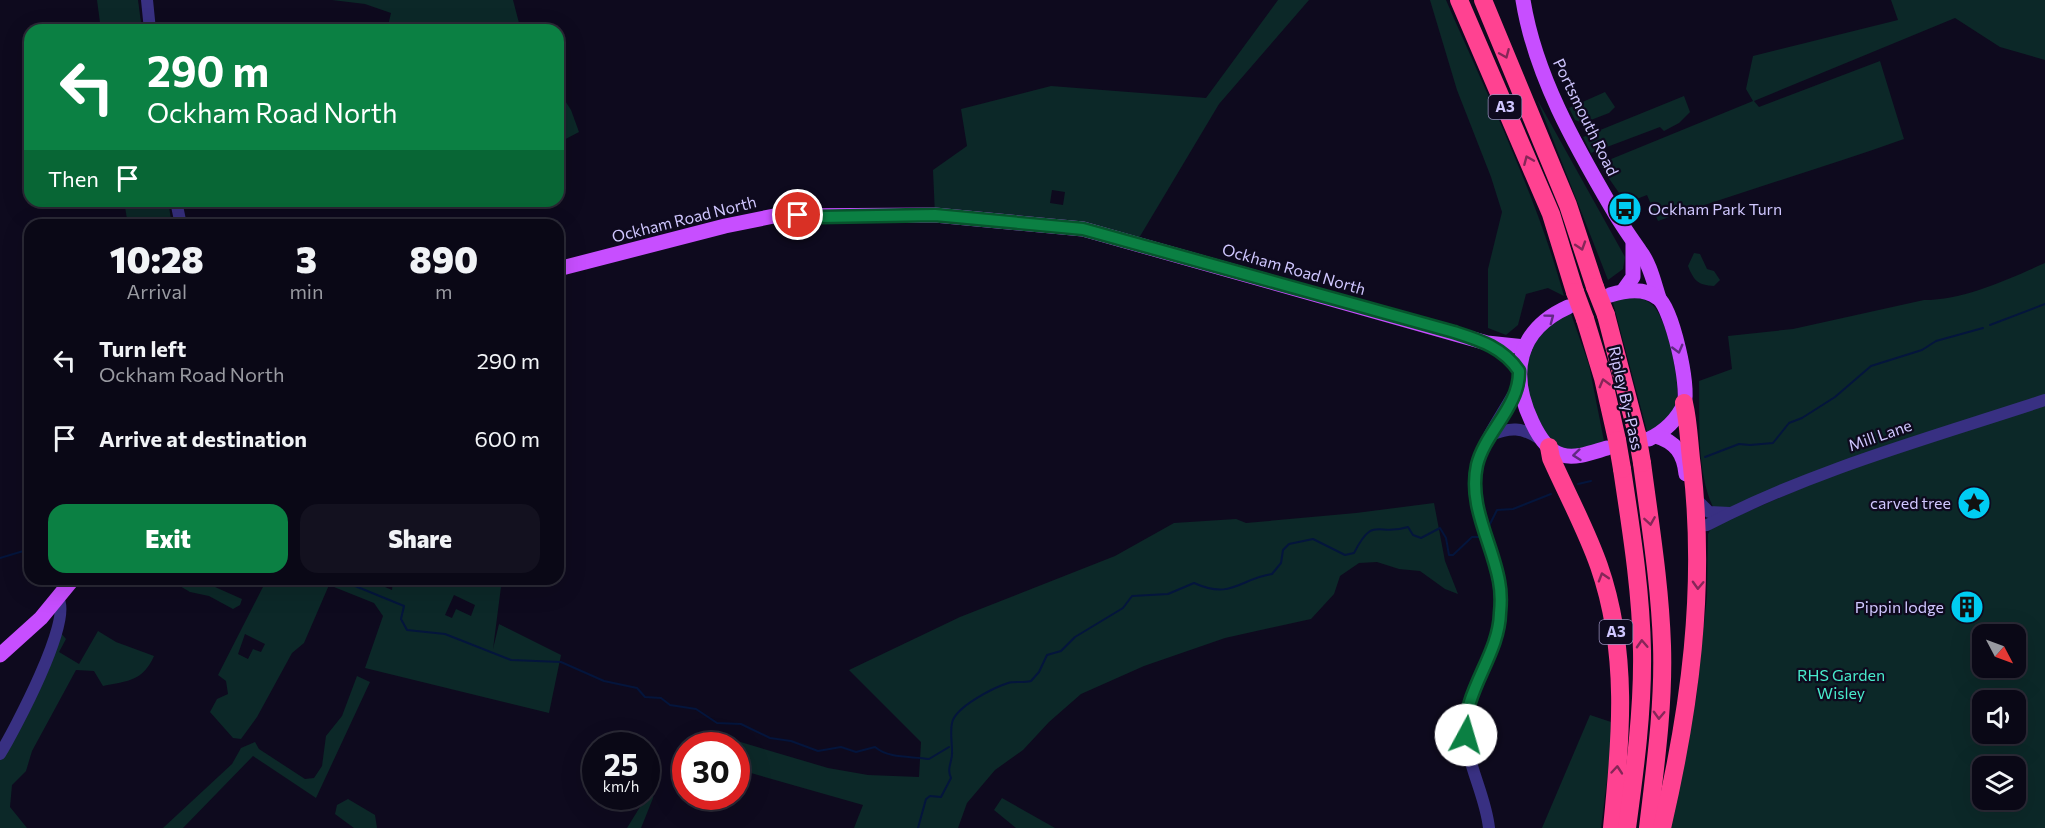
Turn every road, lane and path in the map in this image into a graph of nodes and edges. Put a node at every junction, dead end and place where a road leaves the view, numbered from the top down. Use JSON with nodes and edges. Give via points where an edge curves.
{"nodes":[{"id":1,"x":147,"y":0,"type":"edge"},
{"id":2,"x":1459,"y":0,"type":"edge"},
{"id":3,"x":1483,"y":0,"type":"edge"},
{"id":4,"x":1522,"y":0,"type":"edge"},
{"id":5,"x":149,"y":24,"type":"edge"},
{"id":6,"x":1633,"y":244,"type":"junction"},
{"id":7,"x":564,"y":268,"type":"edge"},
{"id":8,"x":1609,"y":291,"type":"junction"},
{"id":9,"x":1659,"y":298,"type":"junction"},
{"id":10,"x":1572,"y":300,"type":"junction"},
{"id":11,"x":1487,"y":343,"type":"junction"},
{"id":12,"x":1525,"y":346,"type":"junction"},
{"id":13,"x":1519,"y":377,"type":"junction"},
{"id":14,"x":2045,"y":400,"type":"edge"},
{"id":15,"x":1684,"y":403,"type":"junction"},
{"id":16,"x":1491,"y":435,"type":"junction"},
{"id":17,"x":1647,"y":436,"type":"junction"},
{"id":18,"x":1545,"y":444,"type":"junction"},
{"id":19,"x":1612,"y":444,"type":"junction"},
{"id":20,"x":1695,"y":498,"type":"junction"},
{"id":21,"x":1731,"y":513,"type":"junction"},
{"id":22,"x":1697,"y":526,"type":"junction"},
{"id":23,"x":68,"y":585,"type":"edge"},
{"id":24,"x":58,"y":599,"type":"junction"},
{"id":25,"x":0,"y":655,"type":"edge"},
{"id":26,"x":0,"y":754,"type":"edge"},
{"id":27,"x":1488,"y":828,"type":"edge"},
{"id":28,"x":1612,"y":828,"type":"edge"},
{"id":29,"x":1628,"y":828,"type":"edge"},
{"id":30,"x":1648,"y":828,"type":"edge"},
{"id":31,"x":1662,"y":828,"type":"edge"}],
"edges":[{"from":1,"to":5,"type":"street"},
{"from":10,"to":2,"type":"highway","name":"Ripley By-Pass","number":"A3","one_way":true,"via":[[1551,214]]},
{"from":3,"to":8,"type":"highway","name":"Ripley By-Pass","number":"A3","one_way":true,"via":[[1568,205]]},
{"from":4,"to":6,"type":"main road","name":"Portsmouth Road","via":[[1548,87]]},
{"from":6,"to":8,"type":"main road","name":"Portsmouth Road","via":[[1633,277]]},
{"from":6,"to":9,"type":"main road","name":"Portsmouth Road","via":[[1647,264]]},
{"from":7,"to":11,"type":"main road","name":"Ockham Road North","via":[[774,216],[935,215],[1083,229]]},
{"from":8,"to":9,"type":"main road","via":[[1646,292]]},
{"from":8,"to":17,"type":"highway","name":"Ripley By-Pass","number":"A3","bridge":true,"via":[[1606,315]]},
{"from":9,"to":15,"type":"main road","name":"Portsmouth Road","one_way":true,"via":[[1669,316],[1680,357]]},
{"from":12,"to":10,"type":"main road","one_way":true,"via":[[1544,322]]},
{"from":19,"to":10,"type":"highway","name":"Ripley By-Pass","number":"A3","one_way":true,"bridge":true,"via":[[1603,378],[1585,319]]},
{"from":11,"to":12,"type":"main road","name":"Ockham Road North"},
{"from":11,"to":13,"type":"main road","name":"Ockham Road North","via":[[1508,358]]},
{"from":12,"to":13,"type":"main road"},
{"from":13,"to":16,"type":"street"},
{"from":13,"to":18,"type":"main road","via":[[1525,407]]},
{"from":14,"to":21,"type":"street","name":"Mill Lane","via":[[1869,455],[1775,491]]},
{"from":15,"to":17,"type":"main road","via":[[1670,425]]},
{"from":15,"to":20,"type":"highway"},
{"from":16,"to":18,"type":"street","via":[[1515,428],[1528,431]]},
{"from":16,"to":27,"type":"street","via":[[1477,467],[1478,513],[1500,582],[1500,616],[1495,643],[1467,710],[1465,730]]},
{"from":17,"to":22,"type":"main road","via":[[1675,444],[1682,456],[1689,520]]},
{"from":17,"to":30,"type":"highway","name":"Ripley By-Pass","number":"A3","one_way":true,"bridge":true,"via":[[1642,463],[1656,554],[1662,647],[1658,742]]},
{"from":19,"to":18,"type":"main road","one_way":true,"via":[[1572,456],[1562,455]]},
{"from":28,"to":18,"type":"highway","number":"A3","one_way":true,"via":[[1622,709],[1615,625],[1600,567]]},
{"from":29,"to":19,"type":"highway","name":"Ripley By-Pass","number":"A3","one_way":true,"bridge":true,"via":[[1639,740],[1642,649],[1622,469]]},
{"from":20,"to":21,"type":"street","via":[[1709,512]]},
{"from":20,"to":22,"type":"highway"},
{"from":21,"to":22,"type":"street","name":"Mill Lane"},
{"from":22,"to":31,"type":"highway","one_way":true,"via":[[1696,621],[1689,694]]},
{"from":23,"to":24,"type":"main road"},
{"from":24,"to":25,"type":"main road"},
{"from":24,"to":26,"type":"street","via":[[62,612],[52,645]]}]}
